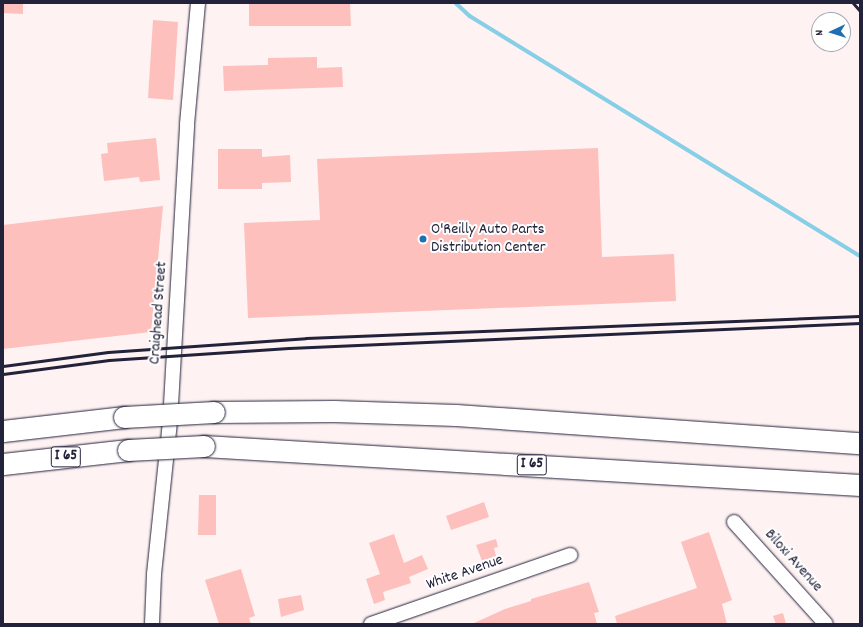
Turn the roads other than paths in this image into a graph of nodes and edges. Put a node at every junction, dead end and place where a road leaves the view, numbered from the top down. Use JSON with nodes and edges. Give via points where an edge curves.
{"nodes":[{"id":1,"x":198,"y":3,"type":"edge"},
{"id":2,"x":3,"y":432,"type":"edge"},
{"id":3,"x":860,"y":443,"type":"edge"},
{"id":4,"x":3,"y":464,"type":"edge"},
{"id":5,"x":860,"y":485,"type":"edge"},
{"id":6,"x":734,"y":522,"type":"dead end"},
{"id":7,"x":570,"y":555,"type":"dead end"},
{"id":8,"x":152,"y":624,"type":"edge"},
{"id":9,"x":371,"y":624,"type":"edge"},
{"id":10,"x":826,"y":624,"type":"edge"}],
"edges":[{"from":1,"to":8,"type":"street","name":"Craighead Street","via":[[186,139],[170,422],[154,574]]},
{"from":2,"to":3,"type":"highway","number":"I 65","bridge":true,"via":[[124,417],[214,412],[334,411],[456,415]]},
{"from":4,"to":5,"type":"highway","number":"I 65","bridge":true,"via":[[128,450],[204,446]]},
{"from":6,"to":10,"type":"street","name":"Biloxi Avenue"},
{"from":7,"to":9,"type":"street","name":"White Avenue"}]}
